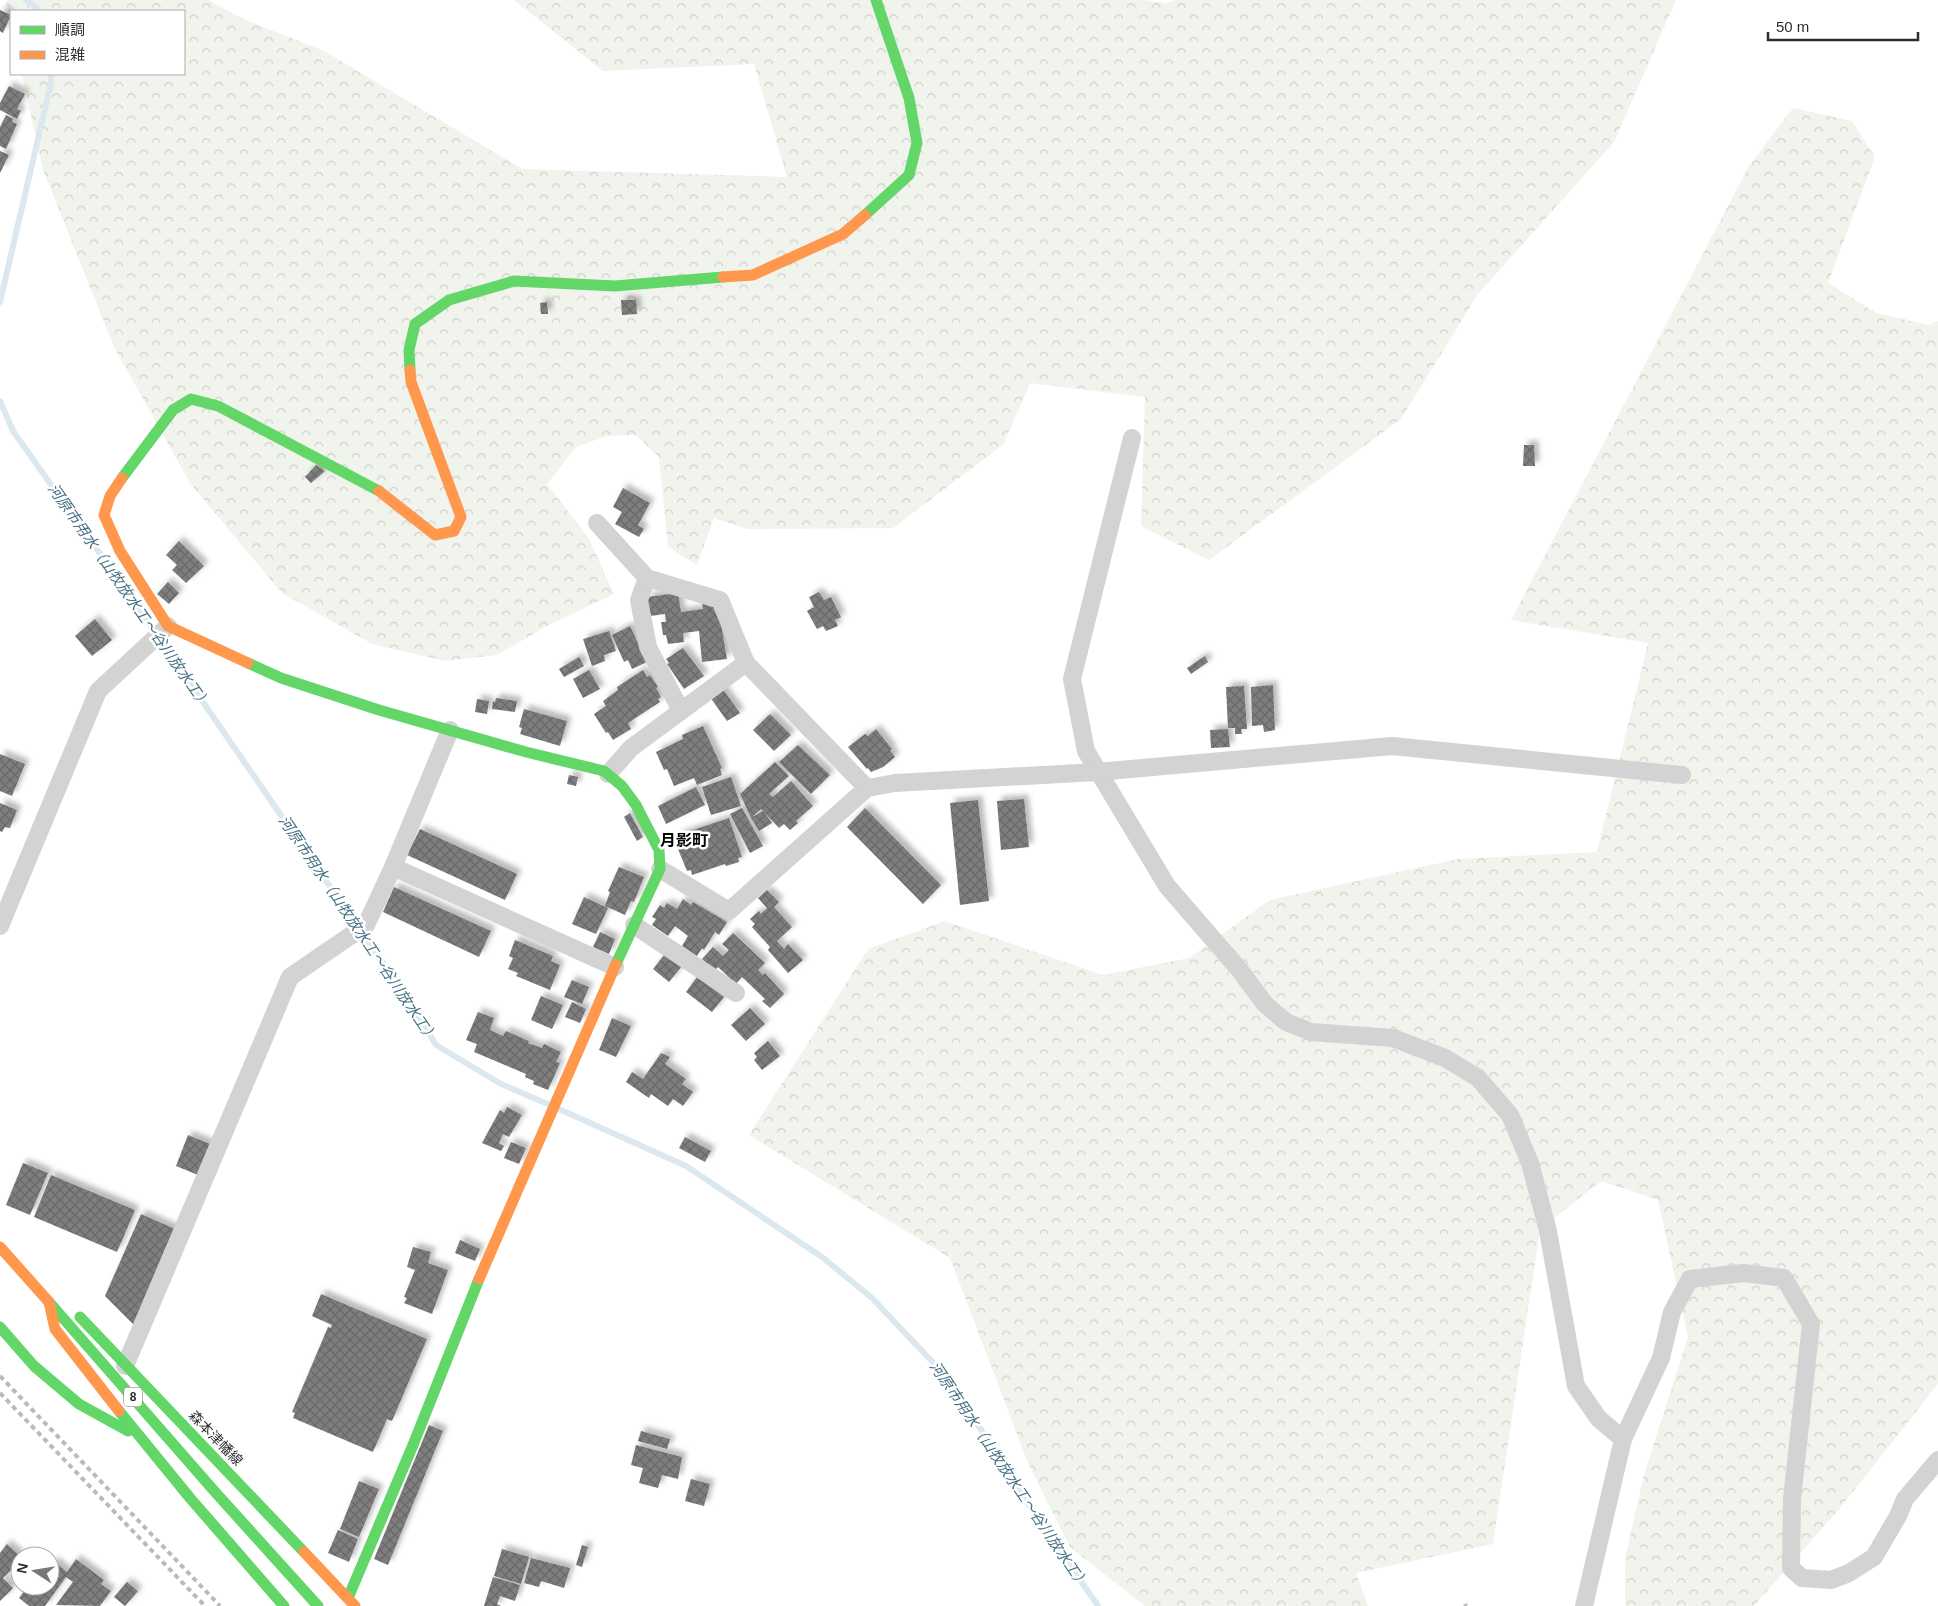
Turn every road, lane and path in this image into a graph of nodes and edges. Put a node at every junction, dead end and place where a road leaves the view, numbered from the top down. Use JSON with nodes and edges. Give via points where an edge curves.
{"nodes":[{"id":1,"x":876,"y":0,"type":"edge"},
{"id":2,"x":1132,"y":438,"type":"dead end"},
{"id":3,"x":597,"y":522,"type":"dead end"},
{"id":4,"x":647,"y":578,"type":"junction"},
{"id":5,"x":160,"y":632,"type":"junction"},
{"id":6,"x":746,"y":662,"type":"junction"},
{"id":7,"x":681,"y":711,"type":"junction"},
{"id":8,"x":450,"y":730,"type":"junction"},
{"id":9,"x":1097,"y":772,"type":"junction"},
{"id":10,"x":608,"y":774,"type":"junction"},
{"id":11,"x":1682,"y":775,"type":"dead end"},
{"id":12,"x":867,"y":788,"type":"junction"},
{"id":13,"x":393,"y":867,"type":"junction"},
{"id":14,"x":660,"y":869,"type":"junction"},
{"id":15,"x":634,"y":925,"type":"junction"},
{"id":16,"x":0,"y":926,"type":"edge"},
{"id":17,"x":615,"y":967,"type":"junction"},
{"id":18,"x":736,"y":993,"type":"dead end"},
{"id":19,"x":0,"y":1247,"type":"edge"},
{"id":20,"x":49,"y":1302,"type":"junction"},
{"id":21,"x":0,"y":1327,"type":"edge"},
{"id":22,"x":125,"y":1366,"type":"junction"},
{"id":23,"x":1623,"y":1439,"type":"junction"},
{"id":24,"x":145,"y":1443,"type":"junction"},
{"id":25,"x":1938,"y":1460,"type":"edge"},
{"id":26,"x":351,"y":1602,"type":"edge"},
{"id":27,"x":284,"y":1606,"type":"edge"},
{"id":28,"x":318,"y":1606,"type":"edge"},
{"id":29,"x":1584,"y":1606,"type":"edge"}],
"edges":[{"from":1,"to":5,"type":"main road","via":[[909,98],[917,143],[909,175],[843,234],[752,275],[615,286],[514,281],[449,300],[415,324],[409,350],[411,382],[461,517],[454,531],[435,535],[377,489],[218,406],[191,399],[173,410],[110,496],[104,515]]},
{"from":2,"to":9,"type":"street","via":[[1072,678],[1086,751]]},
{"from":3,"to":4,"type":"street"},
{"from":4,"to":6,"type":"street","via":[[720,600]]},
{"from":4,"to":7,"type":"street","via":[[639,600],[648,647]]},
{"from":5,"to":8,"type":"main road","via":[[281,678]]},
{"from":5,"to":16,"type":"street","via":[[98,691]]},
{"from":6,"to":7,"type":"street"},
{"from":6,"to":12,"type":"street"},
{"from":7,"to":10,"type":"street","via":[[631,748]]},
{"from":8,"to":10,"type":"main road"},
{"from":8,"to":13,"type":"street"},
{"from":9,"to":11,"type":"street","via":[[1392,746]]},
{"from":9,"to":12,"type":"street","via":[[895,783]]},
{"from":9,"to":23,"type":"street","via":[[1167,886],[1265,1004],[1286,1022],[1311,1032],[1393,1038],[1445,1058],[1478,1078],[1510,1115],[1530,1163],[1548,1231],[1576,1386],[1599,1419]]},
{"from":10,"to":14,"type":"main road","via":[[636,805],[659,850]]},
{"from":12,"to":14,"type":"street","via":[[729,911]]},
{"from":13,"to":17,"type":"street"},
{"from":13,"to":22,"type":"street","via":[[366,925],[290,977]]},
{"from":14,"to":15,"type":"main road"},
{"from":15,"to":17,"type":"main road"},
{"from":15,"to":18,"type":"street"},
{"from":17,"to":26,"type":"main road","via":[[489,1256]]},
{"from":19,"to":20,"type":"main road","name":"森本津幡線"},
{"from":20,"to":22,"type":"main road","name":"森本津幡線","via":[[73,1310]]},
{"from":20,"to":24,"type":"main road","name":"森本津幡線","via":[[55,1329]]},
{"from":20,"to":28,"type":"main road","number":"8"},
{"from":21,"to":24,"type":"main road","via":[[34,1366],[79,1404]]},
{"from":22,"to":26,"type":"main road","name":"森本津幡線"},
{"from":23,"to":25,"type":"street","via":[[1661,1358],[1672,1312],[1690,1279],[1743,1273],[1784,1278],[1811,1324],[1792,1499],[1791,1568],[1802,1578],[1831,1580],[1874,1557],[1905,1498]]},
{"from":23,"to":29,"type":"street"},
{"from":24,"to":27,"type":"main road","name":"森本津幡線"}]}
